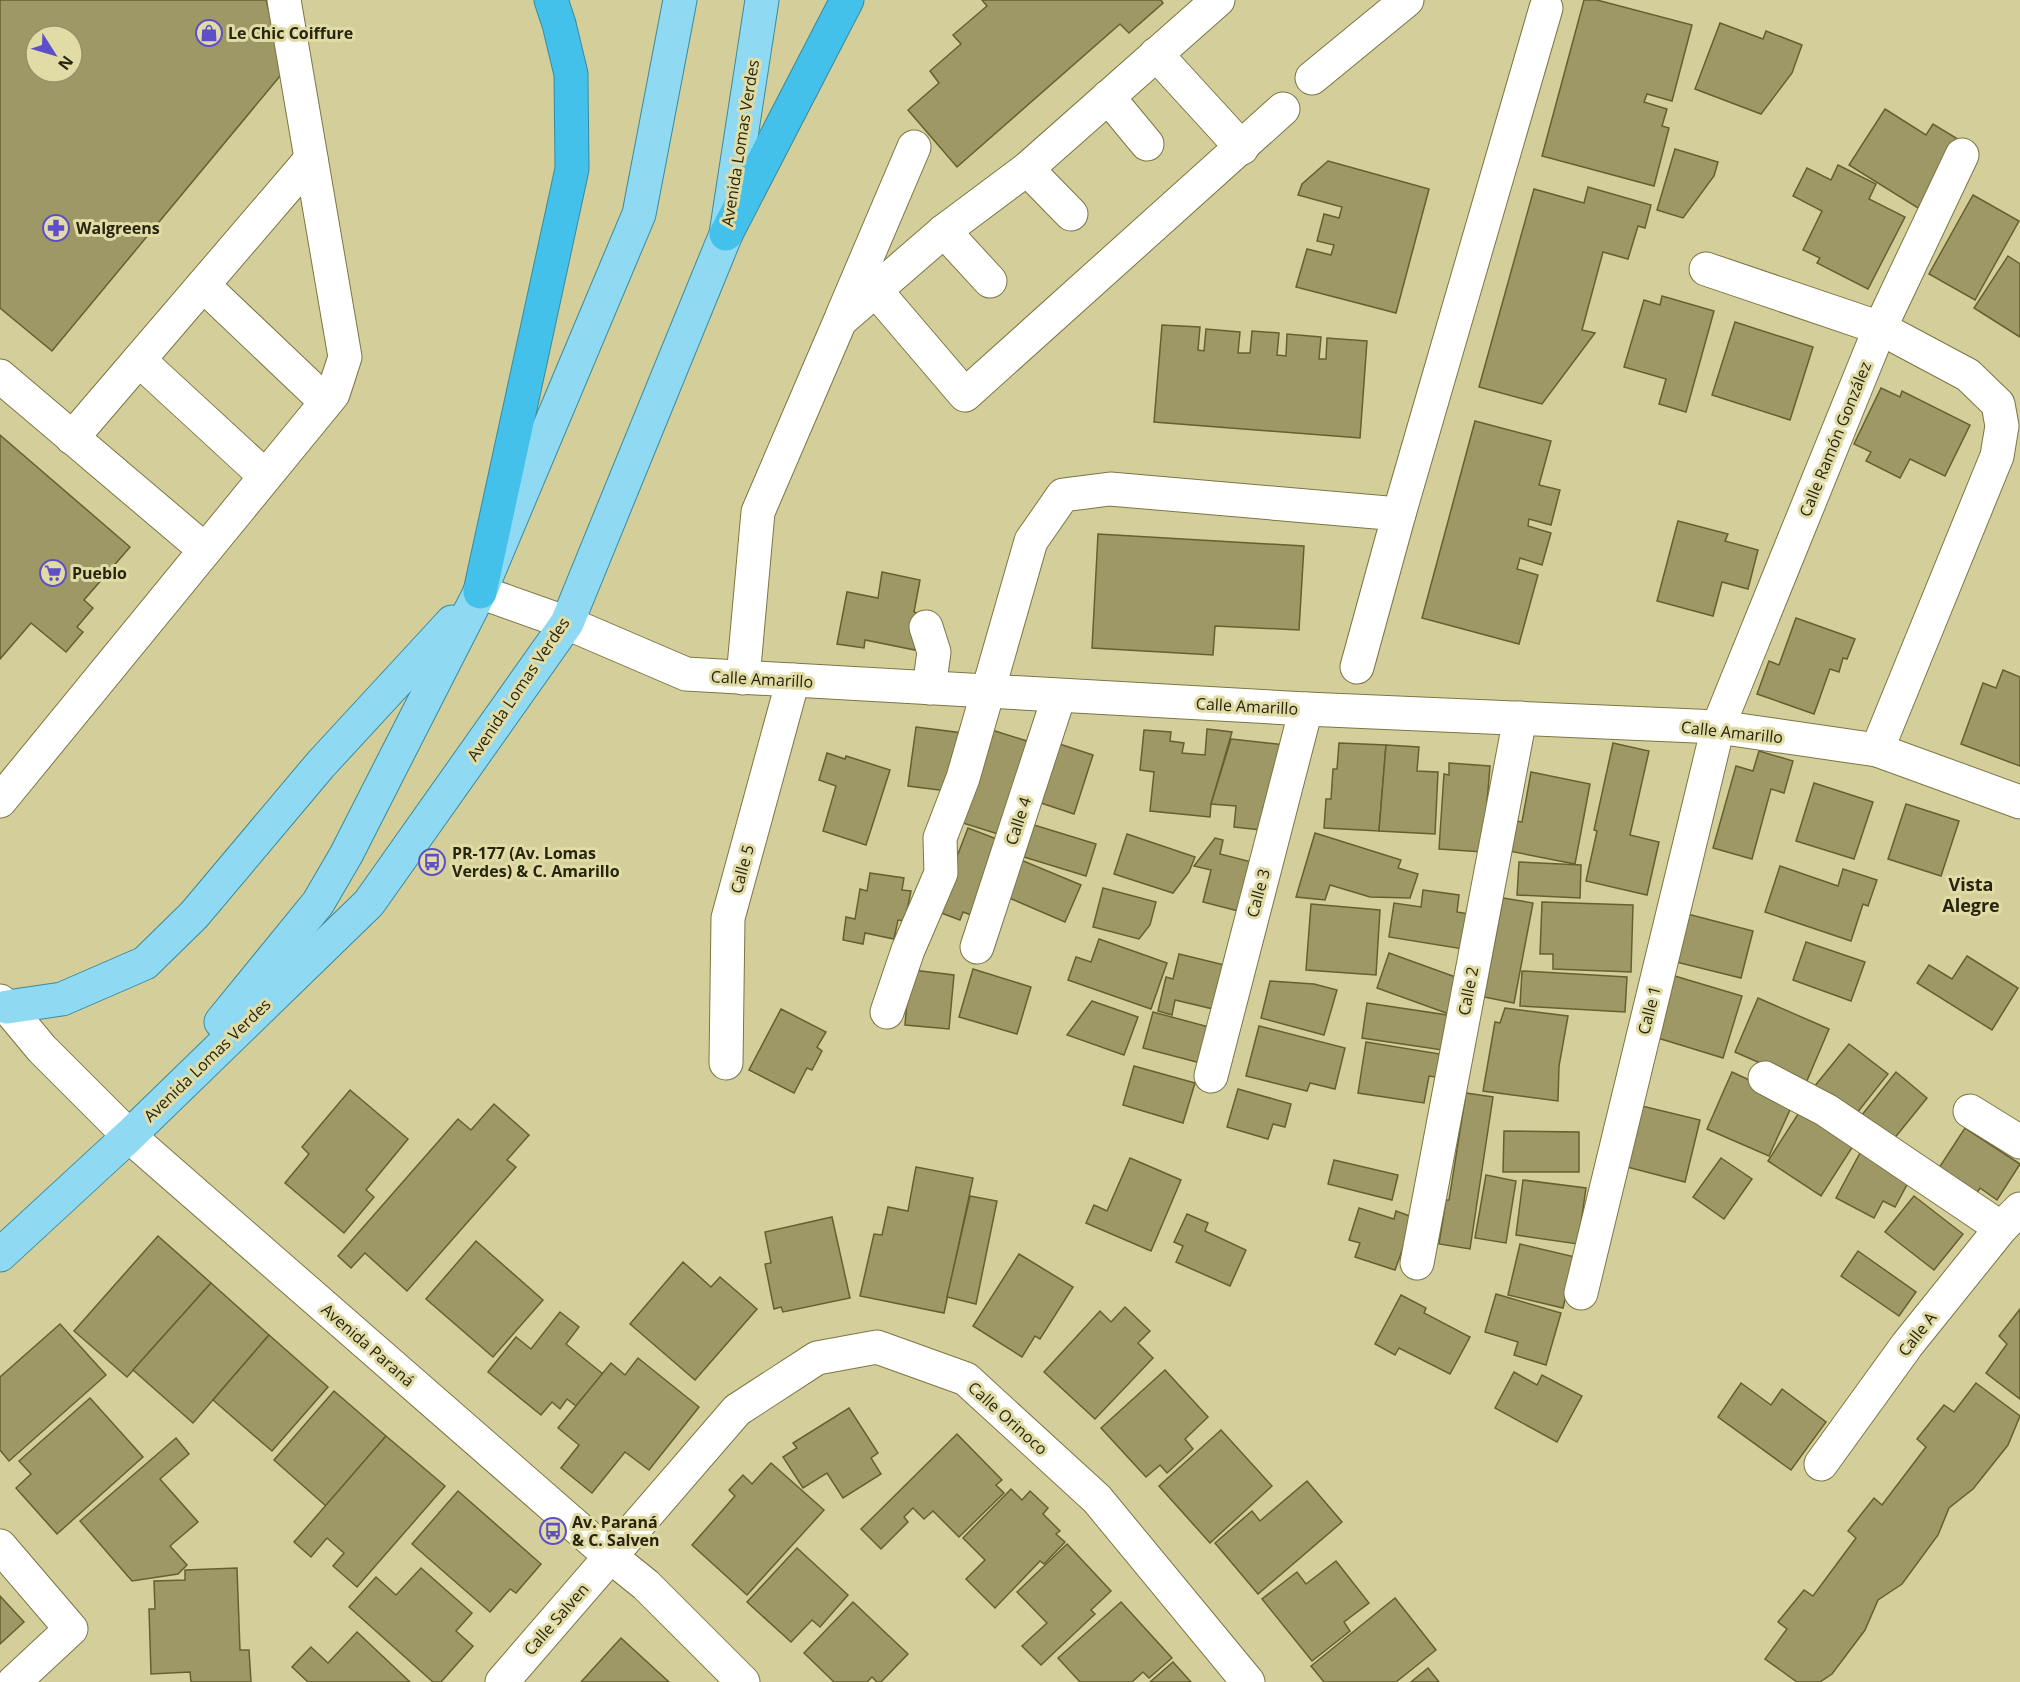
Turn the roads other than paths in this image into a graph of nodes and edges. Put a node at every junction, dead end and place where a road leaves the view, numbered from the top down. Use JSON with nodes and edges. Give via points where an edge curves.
{"nodes":[{"id":1,"x":284,"y":0,"type":"edge"},
{"id":2,"x":550,"y":0,"type":"edge"},
{"id":3,"x":680,"y":0,"type":"edge"},
{"id":4,"x":762,"y":0,"type":"edge"},
{"id":5,"x":847,"y":0,"type":"edge"},
{"id":6,"x":1218,"y":0,"type":"edge"},
{"id":7,"x":1407,"y":0,"type":"edge"},
{"id":8,"x":1546,"y":8,"type":"dead end"},
{"id":9,"x":1156,"y":54,"type":"junction"},
{"id":10,"x":1312,"y":78,"type":"dead end"},
{"id":11,"x":1108,"y":97,"type":"junction"},
{"id":12,"x":1283,"y":110,"type":"dead end"},
{"id":13,"x":1147,"y":144,"type":"dead end"},
{"id":14,"x":914,"y":147,"type":"dead end"},
{"id":15,"x":1242,"y":148,"type":"junction"},
{"id":16,"x":1962,"y":155,"type":"dead end"},
{"id":17,"x":311,"y":159,"type":"junction"},
{"id":18,"x":1027,"y":169,"type":"junction"},
{"id":19,"x":1071,"y":214,"type":"dead end"},
{"id":20,"x":944,"y":231,"type":"junction"},
{"id":21,"x":726,"y":234,"type":"junction"},
{"id":22,"x":1706,"y":269,"type":"dead end"},
{"id":23,"x":990,"y":281,"type":"dead end"},
{"id":24,"x":203,"y":285,"type":"junction"},
{"id":25,"x":877,"y":292,"type":"junction"},
{"id":26,"x":840,"y":321,"type":"junction"},
{"id":27,"x":1880,"y":328,"type":"junction"},
{"id":28,"x":139,"y":360,"type":"junction"},
{"id":29,"x":0,"y":376,"type":"edge"},
{"id":30,"x":326,"y":402,"type":"junction"},
{"id":31,"x":72,"y":438,"type":"junction"},
{"id":32,"x":265,"y":476,"type":"junction"},
{"id":33,"x":1399,"y":514,"type":"junction"},
{"id":34,"x":205,"y":550,"type":"junction"},
{"id":35,"x":480,"y":592,"type":"junction"},
{"id":36,"x":567,"y":623,"type":"junction"},
{"id":37,"x":926,"y":627,"type":"dead end"},
{"id":38,"x":1357,"y":667,"type":"dead end"},
{"id":39,"x":743,"y":678,"type":"junction"},
{"id":40,"x":793,"y":680,"type":"junction"},
{"id":41,"x":929,"y":688,"type":"junction"},
{"id":42,"x":987,"y":692,"type":"junction"},
{"id":43,"x":1059,"y":696,"type":"junction"},
{"id":44,"x":1306,"y":709,"type":"junction"},
{"id":45,"x":1520,"y":718,"type":"junction"},
{"id":46,"x":1718,"y":727,"type":"junction"},
{"id":47,"x":1877,"y":750,"type":"junction"},
{"id":48,"x":0,"y":801,"type":"edge"},
{"id":49,"x":2020,"y":802,"type":"edge"},
{"id":50,"x":977,"y":946,"type":"dead end"},
{"id":51,"x":2,"y":1007,"type":"edge"},
{"id":52,"x":887,"y":1012,"type":"dead end"},
{"id":53,"x":726,"y":1063,"type":"dead end"},
{"id":54,"x":1211,"y":1076,"type":"dead end"},
{"id":55,"x":1766,"y":1078,"type":"dead end"},
{"id":56,"x":1970,"y":1111,"type":"dead end"},
{"id":57,"x":129,"y":1136,"type":"junction"},
{"id":58,"x":2020,"y":1142,"type":"edge"},
{"id":59,"x":2011,"y":1219,"type":"edge"},
{"id":60,"x":0,"y":1255,"type":"edge"},
{"id":61,"x":1417,"y":1263,"type":"dead end"},
{"id":62,"x":1581,"y":1293,"type":"dead end"},
{"id":63,"x":1821,"y":1464,"type":"dead end"},
{"id":64,"x":0,"y":1546,"type":"edge"},
{"id":65,"x":610,"y":1556,"type":"junction"},
{"id":66,"x":14,"y":1682,"type":"edge"},
{"id":67,"x":502,"y":1682,"type":"edge"},
{"id":68,"x":743,"y":1682,"type":"edge"},
{"id":69,"x":1248,"y":1682,"type":"edge"}],
"edges":[{"from":1,"to":17,"type":"street"},
{"from":2,"to":35,"type":"highway","via":[[571,74],[572,169]]},
{"from":3,"to":35,"type":"main road","name":"Avenida Lomas Verdes","via":[[639,214]]},
{"from":4,"to":21,"type":"main road","name":"Avenida Lomas Verdes"},
{"from":5,"to":21,"type":"highway"},
{"from":6,"to":9,"type":"street"},
{"from":7,"to":10,"type":"street"},
{"from":8,"to":33,"type":"street"},
{"from":9,"to":11,"type":"street"},
{"from":9,"to":15,"type":"street"},
{"from":11,"to":13,"type":"street"},
{"from":11,"to":18,"type":"street"},
{"from":12,"to":15,"type":"street"},
{"from":14,"to":26,"type":"street"},
{"from":15,"to":25,"type":"street","via":[[965,394]]},
{"from":16,"to":27,"type":"street","name":"Calle Ramón González"},
{"from":17,"to":24,"type":"street"},
{"from":17,"to":30,"type":"street","via":[[345,357],[333,394]]},
{"from":18,"to":19,"type":"street"},
{"from":18,"to":20,"type":"street"},
{"from":20,"to":23,"type":"street"},
{"from":20,"to":25,"type":"street"},
{"from":21,"to":36,"type":"main road","name":"Avenida Lomas Verdes"},
{"from":22,"to":27,"type":"street"},
{"from":24,"to":28,"type":"street"},
{"from":24,"to":30,"type":"street"},
{"from":25,"to":26,"type":"street"},
{"from":26,"to":39,"type":"street","via":[[758,512]]},
{"from":27,"to":46,"type":"street","name":"Calle Ramón González"},
{"from":27,"to":47,"type":"street","via":[[1968,375],[1998,404],[2002,426],[1997,456]]},
{"from":28,"to":31,"type":"street"},
{"from":28,"to":32,"type":"street"},
{"from":29,"to":31,"type":"street"},
{"from":30,"to":32,"type":"street"},
{"from":31,"to":34,"type":"street"},
{"from":32,"to":34,"type":"street"},
{"from":33,"to":38,"type":"street"},
{"from":33,"to":42,"type":"street","via":[[1110,489],[1063,495],[1030,541]]},
{"from":34,"to":48,"type":"street"},
{"from":35,"to":36,"type":"street","name":"Calle Amarillo"},
{"from":35,"to":51,"type":"main road","via":[[321,764],[194,915],[145,963],[62,999]]},
{"from":35,"to":57,"type":"main road","name":"Avenida Lomas Verdes","via":[[318,903]]},
{"from":36,"to":39,"type":"street","name":"Calle Amarillo","via":[[686,674]]},
{"from":36,"to":57,"type":"main road","name":"Avenida Lomas Verdes","via":[[369,903]]},
{"from":37,"to":41,"type":"street","via":[[934,652]]},
{"from":39,"to":40,"type":"street","name":"Calle Amarillo"},
{"from":40,"to":41,"type":"street","name":"Calle Amarillo"},
{"from":40,"to":53,"type":"street","name":"Calle 5","via":[[728,918]]},
{"from":41,"to":42,"type":"street","name":"Calle Amarillo"},
{"from":42,"to":43,"type":"street","name":"Calle Amarillo"},
{"from":42,"to":52,"type":"street","via":[[963,778],[940,838],[941,873]]},
{"from":43,"to":44,"type":"street","name":"Calle Amarillo"},
{"from":43,"to":50,"type":"street","name":"Calle 4"},
{"from":44,"to":45,"type":"street","name":"Calle Amarillo"},
{"from":44,"to":54,"type":"street","name":"Calle 3"},
{"from":45,"to":46,"type":"street","name":"Calle Amarillo"},
{"from":45,"to":61,"type":"street","name":"Calle 2"},
{"from":46,"to":47,"type":"street","name":"Calle Amarillo"},
{"from":46,"to":62,"type":"street","name":"Calle 1"},
{"from":47,"to":49,"type":"street","name":"Calle Amarillo"},
{"from":51,"to":57,"type":"street","name":"Avenida Paraná"},
{"from":55,"to":59,"type":"street"},
{"from":56,"to":58,"type":"street"},
{"from":57,"to":60,"type":"main road","name":"Avenida Lomas Verdes"},
{"from":57,"to":65,"type":"street","name":"Avenida Paraná"},
{"from":59,"to":63,"type":"street","name":"Calle A","via":[[1907,1345]]},
{"from":64,"to":66,"type":"street","via":[[71,1629]]},
{"from":65,"to":67,"type":"street","name":"Calle Salven"},
{"from":65,"to":68,"type":"street","name":"Avenida Paraná","via":[[646,1585]]},
{"from":65,"to":69,"type":"street","name":"Calle Orinoco","via":[[737,1410],[817,1358],[877,1347],[966,1379],[1097,1499]]}]}
